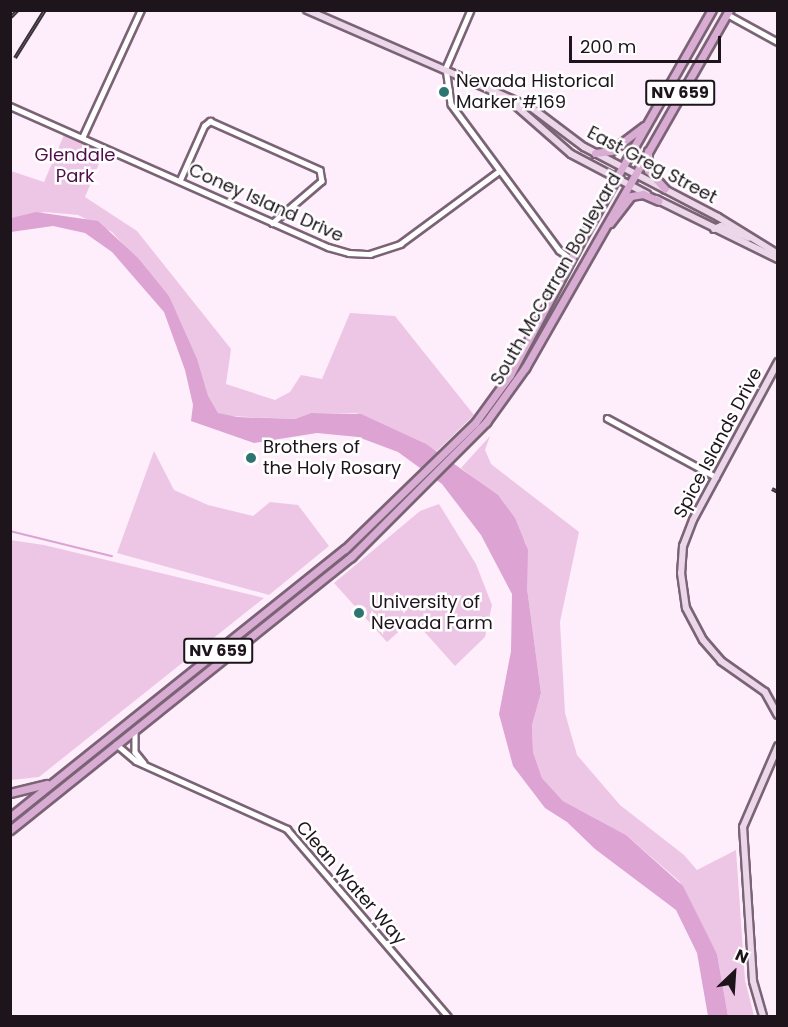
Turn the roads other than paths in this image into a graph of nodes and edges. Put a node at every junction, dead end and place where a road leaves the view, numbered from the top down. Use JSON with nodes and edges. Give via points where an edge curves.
{"nodes":[{"id":1,"x":141,"y":10,"type":"edge"},
{"id":2,"x":308,"y":10,"type":"edge"},
{"id":3,"x":471,"y":10,"type":"edge"},
{"id":4,"x":712,"y":10,"type":"edge"},
{"id":5,"x":726,"y":12,"type":"edge"},
{"id":6,"x":777,"y":42,"type":"edge"},
{"id":7,"x":446,"y":72,"type":"junction"},
{"id":8,"x":512,"y":102,"type":"junction"},
{"id":9,"x":10,"y":106,"type":"edge"},
{"id":10,"x":648,"y":122,"type":"junction"},
{"id":11,"x":82,"y":138,"type":"junction"},
{"id":12,"x":651,"y":142,"type":"junction"},
{"id":13,"x":595,"y":153,"type":"junction"},
{"id":14,"x":623,"y":167,"type":"junction"},
{"id":15,"x":499,"y":171,"type":"junction"},
{"id":16,"x":634,"y":172,"type":"junction"},
{"id":17,"x":617,"y":178,"type":"junction"},
{"id":18,"x":180,"y":180,"type":"junction"},
{"id":19,"x":627,"y":184,"type":"junction"},
{"id":20,"x":665,"y":189,"type":"junction"},
{"id":21,"x":659,"y":201,"type":"junction"},
{"id":22,"x":273,"y":223,"type":"junction"},
{"id":23,"x":714,"y":229,"type":"junction"},
{"id":24,"x":755,"y":239,"type":"junction"},
{"id":25,"x":587,"y":255,"type":"junction"},
{"id":26,"x":777,"y":256,"type":"edge"},
{"id":27,"x":571,"y":259,"type":"junction"},
{"id":28,"x":777,"y":362,"type":"edge"},
{"id":29,"x":607,"y":418,"type":"dead end"},
{"id":30,"x":456,"y":447,"type":"junction"},
{"id":31,"x":716,"y":477,"type":"junction"},
{"id":32,"x":419,"y":484,"type":"junction"},
{"id":33,"x":318,"y":571,"type":"junction"},
{"id":34,"x":324,"y":578,"type":"junction"},
{"id":35,"x":777,"y":715,"type":"edge"},
{"id":36,"x":135,"y":728,"type":"junction"},
{"id":37,"x":116,"y":744,"type":"junction"},
{"id":38,"x":777,"y":746,"type":"edge"},
{"id":39,"x":146,"y":764,"type":"junction"},
{"id":40,"x":55,"y":781,"type":"junction"},
{"id":41,"x":10,"y":793,"type":"edge"},
{"id":42,"x":12,"y":813,"type":"edge"},
{"id":43,"x":22,"y":821,"type":"junction"},
{"id":44,"x":12,"y":827,"type":"edge"},
{"id":45,"x":448,"y":1017,"type":"edge"},
{"id":46,"x":762,"y":1017,"type":"edge"}],
"edges":[{"from":1,"to":11,"type":"street"},
{"from":2,"to":7,"type":"main road","name":"East Greg Street"},
{"from":3,"to":7,"type":"street"},
{"from":4,"to":10,"type":"main road","name":"South McCarran Boulevard","number":"NV 659"},
{"from":5,"to":6,"type":"street"},
{"from":5,"to":12,"type":"main road","name":"South McCarran Boulevard","number":"NV 659"},
{"from":7,"to":8,"type":"main road","name":"East Greg Street"},
{"from":7,"to":15,"type":"street","via":[[448,96],[455,112]]},
{"from":8,"to":13,"type":"main road","name":"East Greg Street","via":[[539,113]]},
{"from":8,"to":17,"type":"main road","name":"East Greg Street","via":[[564,149]]},
{"from":9,"to":11,"type":"street","name":"Coney Island Drive"},
{"from":10,"to":13,"type":"main road","via":[[619,146]]},
{"from":10,"to":14,"type":"main road","name":"South McCarran Boulevard","number":"NV 659"},
{"from":11,"to":18,"type":"street","name":"Coney Island Drive"},
{"from":12,"to":16,"type":"main road","name":"South McCarran Boulevard","number":"NV 659"},
{"from":12,"to":20,"type":"main road","via":[[648,170]]},
{"from":13,"to":14,"type":"main road","name":"East Greg Street"},
{"from":14,"to":16,"type":"main road","name":"East Greg Street"},
{"from":14,"to":17,"type":"main road","name":"South McCarran Boulevard","number":"NV 659"},
{"from":15,"to":22,"type":"street","name":"Coney Island Drive","via":[[409,240],[382,251],[337,251]]},
{"from":15,"to":27,"type":"street","via":[[559,250]]},
{"from":16,"to":19,"type":"main road","name":"South McCarran Boulevard","number":"NV 659"},
{"from":16,"to":20,"type":"main road","name":"East Greg Street"},
{"from":17,"to":19,"type":"main road","name":"East Greg Street"},
{"from":17,"to":27,"type":"main road","name":"South McCarran Boulevard","number":"NV 659"},
{"from":18,"to":22,"type":"street","name":"Coney Island Drive"},
{"from":18,"to":22,"type":"street","via":[[204,126],[210,122],[320,170],[322,181]]},
{"from":19,"to":21,"type":"main road","name":"East Greg Street"},
{"from":19,"to":25,"type":"main road","name":"South McCarran Boulevard","number":"NV 659"},
{"from":20,"to":24,"type":"main road","name":"East Greg Street"},
{"from":21,"to":23,"type":"main road","name":"East Greg Street"},
{"from":21,"to":25,"type":"main road","via":[[643,194],[629,197]]},
{"from":23,"to":24,"type":"main road","via":[[721,226]]},
{"from":23,"to":26,"type":"main road","name":"East Greg Street"},
{"from":24,"to":26,"type":"main road","name":"East Greg Street"},
{"from":25,"to":30,"type":"main road","name":"South McCarran Boulevard","number":"NV 659","via":[[514,386]]},
{"from":27,"to":30,"type":"main road","name":"South McCarran Boulevard","number":"NV 659","via":[[510,375]]},
{"from":28,"to":31,"type":"main road","name":"Spice Islands Drive"},
{"from":29,"to":31,"type":"street"},
{"from":30,"to":32,"type":"main road","name":"South McCarran Boulevard","number":"NV 659"},
{"from":31,"to":35,"type":"main road","name":"Spice Islands Drive","via":[[683,546],[684,600],[693,625],[708,648],[765,692]]},
{"from":32,"to":33,"type":"main road","name":"South McCarran Boulevard","number":"NV 659"},
{"from":32,"to":34,"type":"main road","name":"South McCarran Boulevard","number":"NV 659"},
{"from":33,"to":34,"type":"main road"},
{"from":33,"to":40,"type":"main road","name":"South McCarran Boulevard","number":"NV 659"},
{"from":34,"to":36,"type":"main road","name":"South McCarran Boulevard","number":"NV 659"},
{"from":36,"to":37,"type":"main road","name":"South McCarran Boulevard","number":"NV 659"},
{"from":36,"to":39,"type":"street","via":[[135,752]]},
{"from":37,"to":39,"type":"street","name":"Clean Water Way","via":[[130,758]]},
{"from":37,"to":43,"type":"main road","name":"South McCarran Boulevard","number":"NV 659"},
{"from":38,"to":46,"type":"main road","via":[[743,827],[753,981]]},
{"from":39,"to":45,"type":"street","name":"Clean Water Way","via":[[287,829]]},
{"from":40,"to":41,"type":"main road"},
{"from":40,"to":42,"type":"main road","name":"South McCarran Boulevard","number":"NV 659"},
{"from":42,"to":43,"type":"main road"},
{"from":43,"to":44,"type":"main road","name":"South McCarran Boulevard","number":"NV 659"}]}
